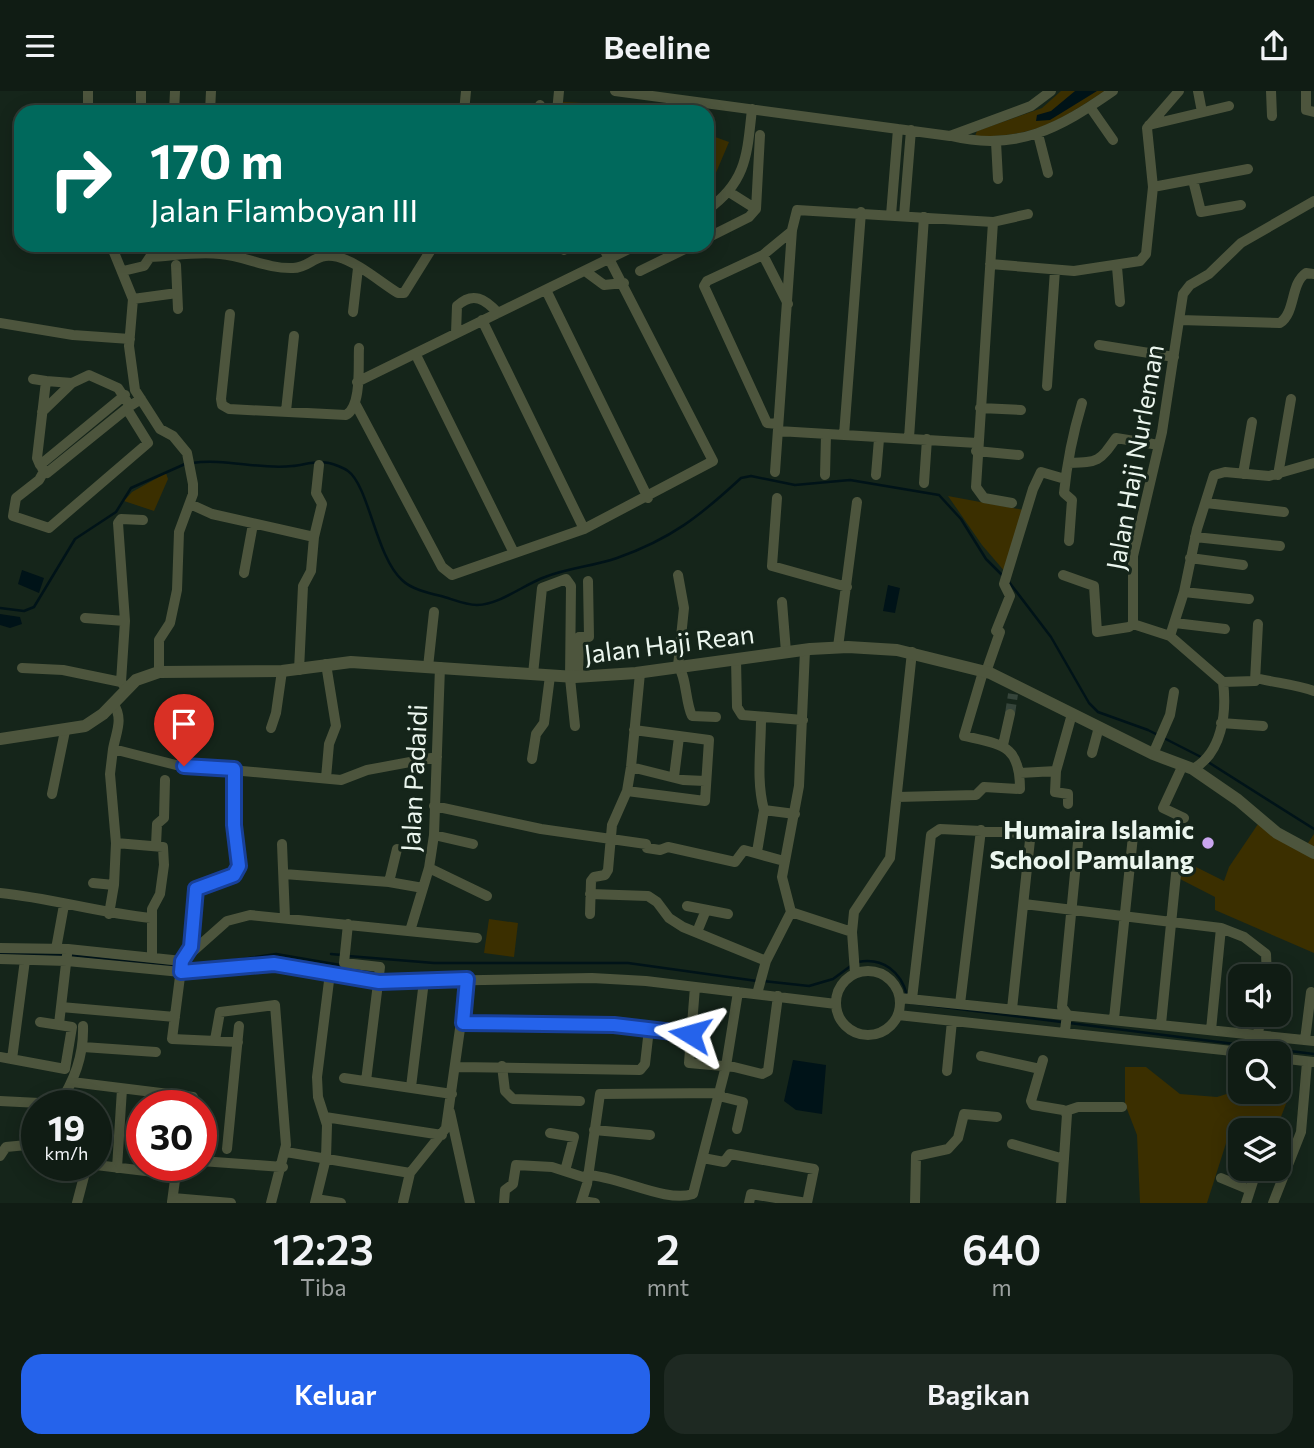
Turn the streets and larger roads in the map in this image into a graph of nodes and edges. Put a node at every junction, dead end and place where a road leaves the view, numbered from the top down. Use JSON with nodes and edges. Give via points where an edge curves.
{"nodes":[{"id":1,"x":615,"y":91,"type":"edge"},
{"id":2,"x":1051,"y":91,"type":"edge"},
{"id":3,"x":1113,"y":91,"type":"edge"},
{"id":4,"x":1179,"y":91,"type":"edge"},
{"id":5,"x":1198,"y":91,"type":"edge"},
{"id":6,"x":1271,"y":91,"type":"edge"},
{"id":7,"x":1306,"y":91,"type":"edge"},
{"id":8,"x":1229,"y":106,"type":"dead end"},
{"id":9,"x":1090,"y":107,"type":"junction"},
{"id":10,"x":752,"y":109,"type":"junction"},
{"id":11,"x":1202,"y":112,"type":"junction"},
{"id":12,"x":1312,"y":113,"type":"edge"},
{"id":13,"x":1272,"y":116,"type":"dead end"},
{"id":14,"x":1149,"y":125,"type":"junction"},
{"id":15,"x":898,"y":128,"type":"junction"},
{"id":16,"x":911,"y":130,"type":"junction"},
{"id":17,"x":1038,"y":134,"type":"junction"},
{"id":18,"x":760,"y":135,"type":"dead end"},
{"id":19,"x":950,"y":136,"type":"junction"},
{"id":20,"x":1113,"y":140,"type":"dead end"},
{"id":21,"x":996,"y":142,"type":"junction"},
{"id":22,"x":1248,"y":169,"type":"dead end"},
{"id":23,"x":1048,"y":173,"type":"dead end"},
{"id":24,"x":998,"y":179,"type":"dead end"},
{"id":25,"x":1194,"y":180,"type":"junction"},
{"id":26,"x":1153,"y":187,"type":"junction"},
{"id":27,"x":729,"y":192,"type":"junction"},
{"id":28,"x":1314,"y":203,"type":"edge"},
{"id":29,"x":714,"y":204,"type":"edge"},
{"id":30,"x":1241,"y":205,"type":"dead end"},
{"id":31,"x":756,"y":209,"type":"junction"},
{"id":32,"x":861,"y":212,"type":"junction"},
{"id":33,"x":1028,"y":214,"type":"dead end"},
{"id":34,"x":891,"y":215,"type":"junction"},
{"id":35,"x":904,"y":216,"type":"junction"},
{"id":36,"x":925,"y":217,"type":"junction"},
{"id":37,"x":993,"y":222,"type":"junction"},
{"id":38,"x":792,"y":230,"type":"junction"},
{"id":39,"x":714,"y":234,"type":"edge"},
{"id":40,"x":112,"y":252,"type":"edge"},
{"id":41,"x":430,"y":252,"type":"edge"},
{"id":42,"x":606,"y":252,"type":"edge"},
{"id":43,"x":622,"y":252,"type":"edge"},
{"id":44,"x":679,"y":252,"type":"edge"},
{"id":45,"x":763,"y":255,"type":"junction"},
{"id":46,"x":609,"y":258,"type":"junction"},
{"id":47,"x":990,"y":264,"type":"junction"},
{"id":48,"x":176,"y":265,"type":"dead end"},
{"id":49,"x":1117,"y":267,"type":"junction"},
{"id":50,"x":358,"y":268,"type":"junction"},
{"id":51,"x":1055,"y":270,"type":"junction"},
{"id":52,"x":123,"y":271,"type":"junction"},
{"id":53,"x":585,"y":271,"type":"junction"},
{"id":54,"x":640,"y":271,"type":"dead end"},
{"id":55,"x":1314,"y":274,"type":"edge"},
{"id":56,"x":624,"y":283,"type":"junction"},
{"id":57,"x":546,"y":290,"type":"junction"},
{"id":58,"x":177,"y":293,"type":"junction"},
{"id":59,"x":133,"y":299,"type":"junction"},
{"id":60,"x":1120,"y":302,"type":"dead end"},
{"id":61,"x":788,"y":304,"type":"junction"},
{"id":62,"x":178,"y":309,"type":"dead end"},
{"id":63,"x":353,"y":312,"type":"dead end"},
{"id":64,"x":498,"y":313,"type":"junction"},
{"id":65,"x":230,"y":314,"type":"dead end"},
{"id":66,"x":482,"y":320,"type":"junction"},
{"id":67,"x":1180,"y":320,"type":"junction"},
{"id":68,"x":0,"y":323,"type":"edge"},
{"id":69,"x":456,"y":333,"type":"junction"},
{"id":70,"x":294,"y":335,"type":"dead end"},
{"id":71,"x":130,"y":339,"type":"junction"},
{"id":72,"x":1100,"y":345,"type":"dead end"},
{"id":73,"x":359,"y":348,"type":"dead end"},
{"id":74,"x":416,"y":355,"type":"junction"},
{"id":75,"x":1174,"y":357,"type":"junction"},
{"id":76,"x":33,"y":379,"type":"dead end"},
{"id":77,"x":46,"y":381,"type":"junction"},
{"id":78,"x":357,"y":382,"type":"junction"},
{"id":79,"x":72,"y":383,"type":"junction"},
{"id":80,"x":1047,"y":386,"type":"dead end"},
{"id":81,"x":125,"y":395,"type":"junction"},
{"id":82,"x":141,"y":399,"type":"junction"},
{"id":83,"x":1291,"y":399,"type":"dead end"},
{"id":84,"x":355,"y":403,"type":"junction"},
{"id":85,"x":1082,"y":403,"type":"dead end"},
{"id":86,"x":128,"y":407,"type":"junction"},
{"id":87,"x":980,"y":408,"type":"junction"},
{"id":88,"x":1021,"y":410,"type":"dead end"},
{"id":89,"x":286,"y":411,"type":"junction"},
{"id":90,"x":42,"y":412,"type":"junction"},
{"id":91,"x":1252,"y":422,"type":"dead end"},
{"id":92,"x":778,"y":428,"type":"junction"},
{"id":93,"x":826,"y":435,"type":"junction"},
{"id":94,"x":844,"y":435,"type":"junction"},
{"id":95,"x":909,"y":438,"type":"junction"},
{"id":96,"x":879,"y":439,"type":"junction"},
{"id":97,"x":927,"y":439,"type":"junction"},
{"id":98,"x":1159,"y":445,"type":"junction"},
{"id":99,"x":977,"y":447,"type":"junction"},
{"id":100,"x":200,"y":450,"type":"dead end"},
{"id":101,"x":1019,"y":456,"type":"dead end"},
{"id":102,"x":189,"y":460,"type":"junction"},
{"id":103,"x":1069,"y":463,"type":"junction"},
{"id":104,"x":1314,"y":463,"type":"edge"},
{"id":105,"x":319,"y":465,"type":"dead end"},
{"id":106,"x":42,"y":469,"type":"junction"},
{"id":107,"x":775,"y":472,"type":"dead end"},
{"id":108,"x":1243,"y":474,"type":"junction"},
{"id":109,"x":825,"y":475,"type":"dead end"},
{"id":110,"x":876,"y":475,"type":"dead end"},
{"id":111,"x":1278,"y":475,"type":"junction"},
{"id":112,"x":1065,"y":479,"type":"junction"},
{"id":113,"x":924,"y":483,"type":"dead end"},
{"id":114,"x":648,"y":498,"type":"junction"},
{"id":115,"x":777,"y":498,"type":"dead end"},
{"id":116,"x":857,"y":502,"type":"dead end"},
{"id":117,"x":1012,"y":503,"type":"dead end"},
{"id":118,"x":1206,"y":503,"type":"junction"},
{"id":119,"x":190,"y":504,"type":"junction"},
{"id":120,"x":1284,"y":512,"type":"dead end"},
{"id":121,"x":143,"y":520,"type":"dead end"},
{"id":122,"x":253,"y":524,"type":"junction"},
{"id":123,"x":584,"y":530,"type":"junction"},
{"id":124,"x":314,"y":537,"type":"junction"},
{"id":125,"x":1195,"y":537,"type":"junction"},
{"id":126,"x":1069,"y":541,"type":"dead end"},
{"id":127,"x":1280,"y":546,"type":"dead end"},
{"id":128,"x":514,"y":553,"type":"junction"},
{"id":129,"x":1189,"y":558,"type":"junction"},
{"id":130,"x":1243,"y":565,"type":"dead end"},
{"id":131,"x":244,"y":573,"type":"dead end"},
{"id":132,"x":678,"y":575,"type":"dead end"},
{"id":133,"x":1063,"y":575,"type":"dead end"},
{"id":134,"x":588,"y":581,"type":"dead end"},
{"id":135,"x":847,"y":587,"type":"junction"},
{"id":136,"x":1184,"y":592,"type":"junction"},
{"id":137,"x":1249,"y":599,"type":"dead end"},
{"id":138,"x":782,"y":602,"type":"dead end"},
{"id":139,"x":434,"y":612,"type":"dead end"},
{"id":140,"x":85,"y":618,"type":"dead end"},
{"id":141,"x":125,"y":621,"type":"junction"},
{"id":142,"x":1175,"y":623,"type":"junction"},
{"id":143,"x":1133,"y":624,"type":"junction"},
{"id":144,"x":1258,"y":624,"type":"dead end"},
{"id":145,"x":1225,"y":629,"type":"dead end"},
{"id":146,"x":1170,"y":636,"type":"junction"},
{"id":147,"x":838,"y":647,"type":"junction"},
{"id":148,"x":805,"y":650,"type":"junction"},
{"id":149,"x":786,"y":652,"type":"junction"},
{"id":150,"x":912,"y":652,"type":"junction"},
{"id":151,"x":736,"y":659,"type":"junction"},
{"id":152,"x":326,"y":664,"type":"junction"},
{"id":153,"x":678,"y":666,"type":"junction"},
{"id":154,"x":434,"y":667,"type":"junction"},
{"id":155,"x":22,"y":669,"type":"dead end"},
{"id":156,"x":299,"y":670,"type":"junction"},
{"id":157,"x":282,"y":671,"type":"junction"},
{"id":158,"x":159,"y":672,"type":"junction"},
{"id":159,"x":985,"y":672,"type":"junction"},
{"id":160,"x":640,"y":673,"type":"junction"},
{"id":161,"x":533,"y":674,"type":"junction"},
{"id":162,"x":550,"y":675,"type":"junction"},
{"id":163,"x":574,"y":677,"type":"junction"},
{"id":164,"x":1256,"y":678,"type":"junction"},
{"id":165,"x":1223,"y":682,"type":"junction"},
{"id":166,"x":123,"y":685,"type":"junction"},
{"id":167,"x":1314,"y":691,"type":"edge"},
{"id":168,"x":1174,"y":692,"type":"dead end"},
{"id":169,"x":113,"y":703,"type":"junction"},
{"id":170,"x":1010,"y":714,"type":"tunnel mouth"},
{"id":171,"x":1072,"y":714,"type":"junction"},
{"id":172,"x":716,"y":717,"type":"dead end"},
{"id":173,"x":761,"y":719,"type":"junction"},
{"id":174,"x":803,"y":720,"type":"junction"},
{"id":175,"x":1221,"y":723,"type":"junction"},
{"id":176,"x":575,"y":726,"type":"dead end"},
{"id":177,"x":1262,"y":726,"type":"dead end"},
{"id":178,"x":1099,"y":727,"type":"junction"},
{"id":179,"x":271,"y":728,"type":"dead end"},
{"id":180,"x":634,"y":730,"type":"junction"},
{"id":181,"x":65,"y":731,"type":"junction"},
{"id":182,"x":678,"y":737,"type":"junction"},
{"id":183,"x":0,"y":739,"type":"edge"},
{"id":184,"x":1003,"y":745,"type":"junction"},
{"id":185,"x":113,"y":749,"type":"junction"},
{"id":186,"x":1093,"y":753,"type":"dead end"},
{"id":187,"x":1153,"y":754,"type":"junction"},
{"id":188,"x":437,"y":757,"type":"junction"},
{"id":189,"x":532,"y":759,"type":"dead end"},
{"id":190,"x":1196,"y":765,"type":"junction"},
{"id":191,"x":631,"y":767,"type":"junction"},
{"id":192,"x":234,"y":769,"type":"junction"},
{"id":193,"x":1056,"y":771,"type":"junction"},
{"id":194,"x":1020,"y":773,"type":"junction"},
{"id":195,"x":674,"y":777,"type":"junction"},
{"id":196,"x":326,"y":778,"type":"junction"},
{"id":197,"x":165,"y":780,"type":"dead end"},
{"id":198,"x":705,"y":781,"type":"junction"},
{"id":199,"x":627,"y":791,"type":"junction"},
{"id":200,"x":52,"y":794,"type":"dead end"},
{"id":201,"x":897,"y":797,"type":"junction"},
{"id":202,"x":1068,"y":804,"type":"dead end"},
{"id":203,"x":434,"y":806,"type":"junction"},
{"id":204,"x":764,"y":810,"type":"junction"},
{"id":205,"x":795,"y":814,"type":"junction"},
{"id":206,"x":1184,"y":818,"type":"dead end"},
{"id":207,"x":981,"y":830,"type":"junction"},
{"id":208,"x":1079,"y":832,"type":"dead end"},
{"id":209,"x":434,"y":835,"type":"junction"},
{"id":210,"x":1133,"y":836,"type":"dead end"},
{"id":211,"x":611,"y":839,"type":"junction"},
{"id":212,"x":116,"y":843,"type":"junction"},
{"id":213,"x":282,"y":844,"type":"dead end"},
{"id":214,"x":473,"y":844,"type":"dead end"},
{"id":215,"x":159,"y":846,"type":"junction"},
{"id":216,"x":397,"y":849,"type":"dead end"},
{"id":217,"x":757,"y":852,"type":"junction"},
{"id":218,"x":1314,"y":853,"type":"edge"},
{"id":219,"x":784,"y":861,"type":"junction"},
{"id":220,"x":1177,"y":864,"type":"dead end"},
{"id":221,"x":429,"y":868,"type":"junction"},
{"id":222,"x":284,"y":874,"type":"junction"},
{"id":223,"x":389,"y":882,"type":"junction"},
{"id":224,"x":93,"y":883,"type":"dead end"},
{"id":225,"x":114,"y":885,"type":"junction"},
{"id":226,"x":423,"y":888,"type":"junction"},
{"id":227,"x":0,"y":893,"type":"edge"},
{"id":228,"x":590,"y":894,"type":"junction"},
{"id":229,"x":487,"y":896,"type":"dead end"},
{"id":230,"x":1024,"y":904,"type":"junction"},
{"id":231,"x":64,"y":905,"type":"junction"},
{"id":232,"x":687,"y":906,"type":"dead end"},
{"id":233,"x":706,"y":910,"type":"junction"},
{"id":234,"x":1073,"y":910,"type":"junction"},
{"id":235,"x":791,"y":912,"type":"junction"},
{"id":236,"x":109,"y":914,"type":"junction"},
{"id":237,"x":590,"y":914,"type":"dead end"},
{"id":238,"x":728,"y":914,"type":"dead end"},
{"id":239,"x":1125,"y":916,"type":"junction"},
{"id":240,"x":151,"y":918,"type":"junction"},
{"id":241,"x":285,"y":918,"type":"junction"},
{"id":242,"x":1173,"y":921,"type":"junction"},
{"id":243,"x":348,"y":924,"type":"junction"},
{"id":244,"x":1221,"y":928,"type":"junction"},
{"id":245,"x":410,"y":931,"type":"junction"},
{"id":246,"x":697,"y":932,"type":"junction"},
{"id":247,"x":852,"y":932,"type":"junction"},
{"id":248,"x":477,"y":938,"type":"dead end"},
{"id":249,"x":0,"y":948,"type":"edge"},
{"id":250,"x":56,"y":949,"type":"junction"},
{"id":251,"x":191,"y":950,"type":"junction"},
{"id":252,"x":67,"y":955,"type":"junction"},
{"id":253,"x":152,"y":957,"type":"junction"},
{"id":254,"x":0,"y":959,"type":"edge"},
{"id":255,"x":25,"y":960,"type":"junction"},
{"id":256,"x":766,"y":961,"type":"junction"},
{"id":257,"x":1266,"y":964,"type":"edge"},
{"id":258,"x":181,"y":966,"type":"junction"},
{"id":259,"x":855,"y":968,"type":"junction"},
{"id":260,"x":330,"y":973,"type":"junction"},
{"id":261,"x":467,"y":979,"type":"junction"},
{"id":262,"x":424,"y":981,"type":"junction"},
{"id":263,"x":379,"y":982,"type":"junction"},
{"id":264,"x":759,"y":985,"type":"junction"},
{"id":265,"x":695,"y":987,"type":"junction"},
{"id":266,"x":738,"y":992,"type":"junction"},
{"id":267,"x":1311,"y":992,"type":"dead end"},
{"id":268,"x":778,"y":996,"type":"junction"},
{"id":269,"x":900,"y":998,"type":"junction"},
{"id":270,"x":912,"y":999,"type":"junction"},
{"id":271,"x":836,"y":1004,"type":"junction"},
{"id":272,"x":960,"y":1004,"type":"junction"},
{"id":273,"x":61,"y":1007,"type":"junction"},
{"id":274,"x":1012,"y":1009,"type":"junction"},
{"id":275,"x":1062,"y":1012,"type":"junction"},
{"id":276,"x":898,"y":1016,"type":"junction"},
{"id":277,"x":175,"y":1017,"type":"junction"},
{"id":278,"x":1114,"y":1019,"type":"junction"},
{"id":279,"x":952,"y":1021,"type":"junction"},
{"id":280,"x":40,"y":1022,"type":"dead end"},
{"id":281,"x":463,"y":1023,"type":"junction"},
{"id":282,"x":59,"y":1024,"type":"junction"},
{"id":283,"x":1161,"y":1024,"type":"junction"},
{"id":284,"x":239,"y":1026,"type":"dead end"},
{"id":285,"x":1259,"y":1027,"type":"edge"},
{"id":286,"x":80,"y":1029,"type":"junction"},
{"id":287,"x":649,"y":1029,"type":"junction"},
{"id":288,"x":1211,"y":1030,"type":"junction"},
{"id":289,"x":1059,"y":1031,"type":"junction"},
{"id":290,"x":690,"y":1034,"type":"junction"},
{"id":291,"x":1258,"y":1034,"type":"junction"},
{"id":292,"x":215,"y":1040,"type":"junction"},
{"id":293,"x":1310,"y":1040,"type":"edge"},
{"id":294,"x":238,"y":1042,"type":"junction"},
{"id":295,"x":83,"y":1047,"type":"junction"},
{"id":296,"x":1228,"y":1050,"type":"edge"},
{"id":297,"x":156,"y":1052,"type":"dead end"},
{"id":298,"x":981,"y":1056,"type":"dead end"},
{"id":299,"x":0,"y":1058,"type":"edge"},
{"id":300,"x":12,"y":1059,"type":"junction"},
{"id":301,"x":1291,"y":1060,"type":"edge"},
{"id":302,"x":1311,"y":1062,"type":"edge"},
{"id":303,"x":502,"y":1066,"type":"junction"},
{"id":304,"x":726,"y":1066,"type":"junction"},
{"id":305,"x":457,"y":1067,"type":"junction"},
{"id":306,"x":947,"y":1071,"type":"dead end"},
{"id":307,"x":344,"y":1078,"type":"dead end"},
{"id":308,"x":366,"y":1081,"type":"junction"},
{"id":309,"x":72,"y":1082,"type":"junction"},
{"id":310,"x":411,"y":1087,"type":"junction"},
{"id":311,"x":122,"y":1089,"type":"junction"},
{"id":312,"x":67,"y":1090,"type":"edge"},
{"id":313,"x":131,"y":1090,"type":"edge"},
{"id":314,"x":452,"y":1094,"type":"junction"},
{"id":315,"x":720,"y":1095,"type":"junction"},
{"id":316,"x":0,"y":1101,"type":"edge"},
{"id":317,"x":580,"y":1101,"type":"dead end"},
{"id":318,"x":21,"y":1102,"type":"edge"},
{"id":319,"x":1122,"y":1107,"type":"dead end"},
{"id":320,"x":1066,"y":1111,"type":"junction"},
{"id":321,"x":450,"y":1112,"type":"junction"},
{"id":322,"x":325,"y":1117,"type":"junction"},
{"id":323,"x":997,"y":1117,"type":"dead end"},
{"id":324,"x":737,"y":1129,"type":"dead end"},
{"id":325,"x":594,"y":1130,"type":"junction"},
{"id":326,"x":550,"y":1133,"type":"dead end"},
{"id":327,"x":442,"y":1135,"type":"junction"},
{"id":328,"x":650,"y":1135,"type":"dead end"},
{"id":329,"x":1012,"y":1144,"type":"dead end"},
{"id":330,"x":21,"y":1148,"type":"edge"},
{"id":331,"x":227,"y":1149,"type":"dead end"},
{"id":332,"x":2,"y":1150,"type":"edge"},
{"id":333,"x":286,"y":1152,"type":"junction"},
{"id":334,"x":326,"y":1158,"type":"junction"},
{"id":335,"x":703,"y":1158,"type":"junction"},
{"id":336,"x":1064,"y":1159,"type":"junction"},
{"id":337,"x":217,"y":1162,"type":"edge"},
{"id":338,"x":112,"y":1167,"type":"edge"},
{"id":339,"x":283,"y":1167,"type":"junction"},
{"id":340,"x":117,"y":1168,"type":"junction"},
{"id":341,"x":126,"y":1169,"type":"edge"},
{"id":342,"x":565,"y":1171,"type":"junction"},
{"id":343,"x":410,"y":1173,"type":"junction"},
{"id":344,"x":587,"y":1176,"type":"junction"},
{"id":345,"x":1221,"y":1178,"type":"dead end"},
{"id":346,"x":82,"y":1181,"type":"edge"},
{"id":347,"x":175,"y":1181,"type":"edge"},
{"id":348,"x":1253,"y":1181,"type":"edge"},
{"id":349,"x":1250,"y":1190,"type":"junction"},
{"id":350,"x":173,"y":1201,"type":"edge"},
{"id":351,"x":315,"y":1201,"type":"edge"},
{"id":352,"x":582,"y":1202,"type":"edge"},
{"id":353,"x":77,"y":1203,"type":"edge"},
{"id":354,"x":231,"y":1203,"type":"edge"},
{"id":355,"x":271,"y":1203,"type":"edge"},
{"id":356,"x":341,"y":1203,"type":"edge"},
{"id":357,"x":403,"y":1203,"type":"edge"},
{"id":358,"x":470,"y":1203,"type":"edge"},
{"id":359,"x":503,"y":1203,"type":"edge"},
{"id":360,"x":595,"y":1203,"type":"edge"},
{"id":361,"x":749,"y":1203,"type":"edge"},
{"id":362,"x":807,"y":1203,"type":"edge"},
{"id":363,"x":915,"y":1203,"type":"edge"},
{"id":364,"x":1061,"y":1203,"type":"edge"},
{"id":365,"x":1245,"y":1203,"type":"edge"},
{"id":366,"x":1273,"y":1203,"type":"edge"}],
"edges":[{"from":1,"to":10,"type":"street"},
{"from":2,"to":19,"type":"street","via":[[1031,106]]},
{"from":3,"to":9,"type":"street"},
{"from":4,"to":14,"type":"street"},
{"from":5,"to":11,"type":"street"},
{"from":6,"to":13,"type":"street"},
{"from":7,"to":12,"type":"street","via":[[1306,110]]},
{"from":8,"to":11,"type":"street"},
{"from":9,"to":17,"type":"street"},
{"from":9,"to":20,"type":"street"},
{"from":10,"to":15,"type":"street"},
{"from":10,"to":27,"type":"street","via":[[746,161]]},
{"from":11,"to":14,"type":"street"},
{"from":14,"to":26,"type":"street"},
{"from":15,"to":16,"type":"street"},
{"from":15,"to":34,"type":"street"},
{"from":16,"to":19,"type":"street"},
{"from":16,"to":35,"type":"street"},
{"from":17,"to":21,"type":"street"},
{"from":17,"to":23,"type":"street"},
{"from":18,"to":31,"type":"street"},
{"from":19,"to":21,"type":"street"},
{"from":21,"to":24,"type":"street"},
{"from":22,"to":25,"type":"street"},
{"from":25,"to":26,"type":"street"},
{"from":25,"to":30,"type":"street","via":[[1201,212]]},
{"from":26,"to":49,"type":"street","via":[[1146,254],[1140,261]]},
{"from":27,"to":29,"type":"street"},
{"from":27,"to":31,"type":"street"},
{"from":28,"to":67,"type":"street","name":"Jalan Haji Nurleman","via":[[1241,243],[1209,274],[1190,285],[1181,299]]},
{"from":31,"to":39,"type":"street"},
{"from":32,"to":34,"type":"street"},
{"from":32,"to":38,"type":"street","via":[[800,209],[794,214]]},
{"from":32,"to":94,"type":"street"},
{"from":33,"to":37,"type":"street"},
{"from":34,"to":35,"type":"street"},
{"from":35,"to":36,"type":"street"},
{"from":36,"to":37,"type":"street"},
{"from":36,"to":95,"type":"street"},
{"from":37,"to":47,"type":"street"},
{"from":38,"to":45,"type":"street"},
{"from":38,"to":61,"type":"street"},
{"from":40,"to":52,"type":"street"},
{"from":41,"to":50,"type":"street","via":[[404,293]]},
{"from":42,"to":46,"type":"street"},
{"from":43,"to":46,"type":"street"},
{"from":44,"to":54,"type":"street"},
{"from":45,"to":61,"type":"street"},
{"from":45,"to":92,"type":"street","via":[[707,281],[704,291],[767,423]]},
{"from":46,"to":53,"type":"street"},
{"from":46,"to":56,"type":"street"},
{"from":47,"to":51,"type":"street"},
{"from":47,"to":87,"type":"street"},
{"from":48,"to":58,"type":"street"},
{"from":49,"to":51,"type":"street"},
{"from":49,"to":60,"type":"street"},
{"from":50,"to":52,"type":"street","via":[[331,256],[312,258],[300,268],[292,268],[217,253],[150,257],[144,266]]},
{"from":50,"to":63,"type":"street"},
{"from":51,"to":80,"type":"street"},
{"from":52,"to":59,"type":"street"},
{"from":53,"to":56,"type":"street","via":[[604,285]]},
{"from":53,"to":57,"type":"street"},
{"from":55,"to":67,"type":"street","via":[[1302,275],[1286,319],[1280,323]]},
{"from":56,"to":114,"type":"street","via":[[713,461]]},
{"from":57,"to":64,"type":"street"},
{"from":57,"to":114,"type":"street"},
{"from":58,"to":59,"type":"street"},
{"from":58,"to":62,"type":"street"},
{"from":59,"to":71,"type":"street"},
{"from":61,"to":92,"type":"street"},
{"from":64,"to":66,"type":"street"},
{"from":64,"to":69,"type":"street","via":[[486,300],[466,298],[457,306]]},
{"from":65,"to":89,"type":"street","via":[[222,405]]},
{"from":66,"to":69,"type":"street"},
{"from":66,"to":123,"type":"street"},
{"from":67,"to":75,"type":"street","name":"Jalan Haji Nurleman"},
{"from":68,"to":71,"type":"street"},
{"from":69,"to":74,"type":"street"},
{"from":70,"to":89,"type":"street"},
{"from":71,"to":82,"type":"street","via":[[132,380]]},
{"from":72,"to":75,"type":"street"},
{"from":73,"to":78,"type":"street"},
{"from":74,"to":78,"type":"street"},
{"from":74,"to":128,"type":"street"},
{"from":75,"to":98,"type":"street","name":"Jalan Haji Nurleman"},
{"from":76,"to":77,"type":"street"},
{"from":77,"to":79,"type":"street"},
{"from":77,"to":90,"type":"street"},
{"from":78,"to":84,"type":"street"},
{"from":79,"to":81,"type":"street","via":[[89,375]]},
{"from":79,"to":90,"type":"street"},
{"from":81,"to":86,"type":"street"},
{"from":81,"to":106,"type":"street"},
{"from":82,"to":86,"type":"street"},
{"from":82,"to":102,"type":"street","via":[[160,429],[173,436]]},
{"from":83,"to":111,"type":"street"},
{"from":84,"to":89,"type":"street","via":[[346,415]]},
{"from":84,"to":128,"type":"street","via":[[448,573],[458,575]]},
{"from":85,"to":103,"type":"street","via":[[1067,452]]},
{"from":86,"to":106,"type":"street"},
{"from":86,"to":106,"type":"street","via":[[147,436],[145,447],[49,528],[13,516],[16,498],[39,480]]},
{"from":87,"to":88,"type":"street"},
{"from":87,"to":99,"type":"street"},
{"from":90,"to":106,"type":"street","via":[[37,458]]},
{"from":91,"to":108,"type":"street"},
{"from":92,"to":93,"type":"street"},
{"from":92,"to":107,"type":"street"},
{"from":93,"to":94,"type":"street"},
{"from":93,"to":109,"type":"street"},
{"from":94,"to":96,"type":"street"},
{"from":95,"to":96,"type":"street"},
{"from":95,"to":97,"type":"street"},
{"from":96,"to":110,"type":"street"},
{"from":97,"to":99,"type":"street"},
{"from":97,"to":113,"type":"street"},
{"from":98,"to":103,"type":"street","via":[[1116,438],[1105,457]]},
{"from":98,"to":143,"type":"street","name":"Jalan Haji Nurleman","via":[[1133,557]]},
{"from":99,"to":101,"type":"street"},
{"from":99,"to":117,"type":"street","via":[[977,492],[984,498]]},
{"from":100,"to":102,"type":"street"},
{"from":102,"to":119,"type":"street","via":[[194,489]]},
{"from":103,"to":112,"type":"street"},
{"from":104,"to":111,"type":"street"},
{"from":105,"to":124,"type":"street","via":[[316,493],[322,505]]},
{"from":108,"to":111,"type":"street"},
{"from":108,"to":118,"type":"street","via":[[1214,475]]},
{"from":112,"to":126,"type":"street","via":[[1064,493],[1072,500]]},
{"from":112,"to":159,"type":"street","via":[[1040,473],[1006,580],[1010,596]]},
{"from":114,"to":123,"type":"street"},
{"from":115,"to":135,"type":"street","via":[[772,566]]},
{"from":116,"to":135,"type":"street"},
{"from":118,"to":120,"type":"street"},
{"from":118,"to":125,"type":"street"},
{"from":119,"to":122,"type":"street","via":[[212,515]]},
{"from":119,"to":158,"type":"street","via":[[179,532],[177,590],[170,623],[159,640]]},
{"from":121,"to":141,"type":"street","via":[[121,519],[118,523]]},
{"from":122,"to":124,"type":"street"},
{"from":122,"to":131,"type":"street"},
{"from":123,"to":128,"type":"street"},
{"from":124,"to":156,"type":"street","via":[[311,571],[303,586]]},
{"from":125,"to":127,"type":"street"},
{"from":125,"to":129,"type":"street"},
{"from":129,"to":130,"type":"street"},
{"from":129,"to":136,"type":"street"},
{"from":132,"to":153,"type":"street","via":[[684,608]]},
{"from":133,"to":143,"type":"street","via":[[1094,586],[1097,632]]},
{"from":134,"to":163,"type":"street","via":[[589,637],[579,637]]},
{"from":135,"to":147,"type":"street"},
{"from":136,"to":137,"type":"street"},
{"from":136,"to":142,"type":"street"},
{"from":138,"to":149,"type":"street"},
{"from":139,"to":154,"type":"street","name":"Jalan Padaidi"},
{"from":140,"to":141,"type":"street"},
{"from":141,"to":166,"type":"street"},
{"from":142,"to":145,"type":"street"},
{"from":142,"to":146,"type":"street"},
{"from":143,"to":146,"type":"street"},
{"from":144,"to":164,"type":"street"},
{"from":146,"to":165,"type":"street"},
{"from":147,"to":148,"type":"street","name":"Jalan Haji Rean"},
{"from":147,"to":150,"type":"street","name":"Jalan Haji Rean"},
{"from":148,"to":149,"type":"street","name":"Jalan Haji Rean"},
{"from":148,"to":174,"type":"street"},
{"from":149,"to":151,"type":"street","name":"Jalan Haji Rean"},
{"from":150,"to":159,"type":"street","name":"Jalan Haji Rean"},
{"from":150,"to":201,"type":"street"},
{"from":151,"to":153,"type":"street","name":"Jalan Haji Rean"},
{"from":151,"to":173,"type":"street","via":[[739,711]]},
{"from":152,"to":154,"type":"street","name":"Jalan Haji Rean"},
{"from":152,"to":156,"type":"street","name":"Jalan Haji Rean"},
{"from":152,"to":196,"type":"street","via":[[336,726]]},
{"from":153,"to":160,"type":"street","name":"Jalan Haji Rean"},
{"from":153,"to":172,"type":"street","via":[[690,714]]},
{"from":154,"to":161,"type":"street","name":"Jalan Haji Rean"},
{"from":154,"to":188,"type":"street","name":"Jalan Padaidi"},
{"from":155,"to":166,"type":"street","via":[[63,670]]},
{"from":156,"to":157,"type":"street","name":"Jalan Haji Rean"},
{"from":157,"to":158,"type":"street","name":"Jalan Haji Rean"},
{"from":157,"to":179,"type":"street"},
{"from":158,"to":166,"type":"street","name":"Jalan Haji Rean"},
{"from":159,"to":171,"type":"street","name":"Jalan Haji Rean"},
{"from":159,"to":184,"type":"street","via":[[964,736]]},
{"from":160,"to":163,"type":"street","name":"Jalan Haji Rean"},
{"from":160,"to":180,"type":"street"},
{"from":161,"to":162,"type":"street","name":"Jalan Haji Rean"},
{"from":161,"to":163,"type":"street","via":[[542,588],[566,579],[571,586]]},
{"from":162,"to":163,"type":"street","name":"Jalan Haji Rean"},
{"from":162,"to":189,"type":"street","via":[[544,723],[536,734]]},
{"from":163,"to":176,"type":"street"},
{"from":164,"to":165,"type":"street","via":[[1252,683]]},
{"from":164,"to":167,"type":"street"},
{"from":165,"to":175,"type":"street"},
{"from":166,"to":169,"type":"street","name":"Jalan Haji Rean"},
{"from":168,"to":187,"type":"street","via":[[1170,715]]},
{"from":169,"to":181,"type":"street","name":"Jalan Haji Rean","via":[[94,721]]},
{"from":169,"to":185,"type":"street","via":[[119,716]]},
{"from":170,"to":184,"type":"street"},
{"from":171,"to":178,"type":"street","name":"Jalan Haji Rean"},
{"from":171,"to":193,"type":"street"},
{"from":173,"to":174,"type":"street"},
{"from":173,"to":204,"type":"street","via":[[757,763]]},
{"from":174,"to":205,"type":"street"},
{"from":175,"to":177,"type":"street"},
{"from":175,"to":190,"type":"street","via":[[1213,752]]},
{"from":178,"to":186,"type":"street"},
{"from":178,"to":187,"type":"street","name":"Jalan Haji Rean"},
{"from":180,"to":182,"type":"street"},
{"from":180,"to":191,"type":"street"},
{"from":181,"to":183,"type":"street","name":"Jalan Haji Rean"},
{"from":181,"to":200,"type":"street"},
{"from":182,"to":195,"type":"street"},
{"from":182,"to":198,"type":"street","via":[[709,740]]},
{"from":184,"to":194,"type":"street","via":[[1013,752]]},
{"from":185,"to":192,"type":"street","via":[[176,765]]},
{"from":185,"to":212,"type":"street","via":[[110,773]]},
{"from":187,"to":190,"type":"street","name":"Jalan Haji Rean"},
{"from":188,"to":196,"type":"street","via":[[341,780]]},
{"from":188,"to":203,"type":"street","name":"Jalan Padaidi"},
{"from":190,"to":206,"type":"street","via":[[1163,808]]},
{"from":190,"to":218,"type":"street","name":"Jalan Haji Rean","via":[[1277,833]]},
{"from":191,"to":195,"type":"street"},
{"from":191,"to":199,"type":"street"},
{"from":192,"to":196,"type":"street"},
{"from":192,"to":251,"type":"street","via":[[238,871],[196,889]]},
{"from":193,"to":194,"type":"street"},
{"from":193,"to":202,"type":"street","via":[[1055,792],[1069,794]]},
{"from":194,"to":201,"type":"street","via":[[1020,789],[984,787],[976,796]]},
{"from":195,"to":198,"type":"street"},
{"from":197,"to":215,"type":"street"},
{"from":198,"to":199,"type":"street","via":[[704,802]]},
{"from":199,"to":211,"type":"street"},
{"from":201,"to":247,"type":"street","via":[[890,858],[856,907]]},
{"from":203,"to":209,"type":"street","name":"Jalan Padaidi"},
{"from":203,"to":211,"type":"street"},
{"from":204,"to":205,"type":"street"},
{"from":204,"to":217,"type":"street"},
{"from":205,"to":219,"type":"street"},
{"from":207,"to":230,"type":"street","via":[[1028,836]]},
{"from":207,"to":270,"type":"street","via":[[940,829],[931,835]]},
{"from":207,"to":272,"type":"street"},
{"from":208,"to":234,"type":"street"},
{"from":209,"to":214,"type":"street"},
{"from":209,"to":221,"type":"street","name":"Jalan Padaidi"},
{"from":210,"to":239,"type":"street"},
{"from":211,"to":217,"type":"street","via":[[735,862],[742,850]]},
{"from":211,"to":228,"type":"street","via":[[608,870],[594,877]]},
{"from":212,"to":215,"type":"street"},
{"from":212,"to":225,"type":"street"},
{"from":213,"to":222,"type":"street"},
{"from":215,"to":240,"type":"street","via":[[160,890]]},
{"from":216,"to":223,"type":"street"},
{"from":217,"to":219,"type":"street"},
{"from":219,"to":235,"type":"street","via":[[782,877]]},
{"from":220,"to":242,"type":"street"},
{"from":221,"to":226,"type":"street","name":"Jalan Padaidi"},
{"from":221,"to":229,"type":"street"},
{"from":222,"to":223,"type":"street"},
{"from":222,"to":241,"type":"street"},
{"from":223,"to":226,"type":"street"},
{"from":224,"to":225,"type":"street"},
{"from":225,"to":236,"type":"street"},
{"from":226,"to":245,"type":"street","name":"Jalan Padaidi"},
{"from":227,"to":231,"type":"street"},
{"from":228,"to":237,"type":"street"},
{"from":228,"to":246,"type":"street","via":[[648,896],[669,918]]},
{"from":230,"to":234,"type":"street"},
{"from":230,"to":274,"type":"street"},
{"from":231,"to":236,"type":"street"},
{"from":231,"to":250,"type":"street"},
{"from":232,"to":233,"type":"street"},
{"from":233,"to":238,"type":"street"},
{"from":233,"to":246,"type":"street"},
{"from":234,"to":239,"type":"street"},
{"from":234,"to":275,"type":"street"},
{"from":235,"to":247,"type":"street"},
{"from":235,"to":256,"type":"street"},
{"from":236,"to":240,"type":"street"},
{"from":239,"to":242,"type":"street"},
{"from":239,"to":278,"type":"street"},
{"from":240,"to":253,"type":"street"},
{"from":241,"to":243,"type":"street"},
{"from":241,"to":251,"type":"street","via":[[250,915],[227,921]]},
{"from":242,"to":244,"type":"street"},
{"from":242,"to":283,"type":"street"},
{"from":243,"to":245,"type":"street"},
{"from":243,"to":263,"type":"street","via":[[346,963],[380,967]]},
{"from":244,"to":257,"type":"street","via":[[1244,937],[1266,954]]},
{"from":244,"to":288,"type":"street"},
{"from":245,"to":248,"type":"street"},
{"from":246,"to":256,"type":"street"},
{"from":247,"to":259,"type":"street"},
{"from":249,"to":250,"type":"street"},
{"from":250,"to":252,"type":"street"},
{"from":251,"to":258,"type":"street"},
{"from":252,"to":253,"type":"street"},
{"from":252,"to":255,"type":"street"},
{"from":252,"to":258,"type":"street"},
{"from":252,"to":273,"type":"street"},
{"from":253,"to":258,"type":"street"},
{"from":254,"to":255,"type":"street"},
{"from":255,"to":300,"type":"street"},
{"from":256,"to":264,"type":"street"},
{"from":258,"to":260,"type":"street","via":[[274,964]]},
{"from":258,"to":277,"type":"street"},
{"from":259,"to":269,"type":"street","via":[[888,978]]},
{"from":259,"to":271,"type":"street"},
{"from":260,"to":263,"type":"street"},
{"from":260,"to":322,"type":"street","via":[[317,1077]]},
{"from":261,"to":262,"type":"street"},
{"from":261,"to":265,"type":"street","via":[[592,978]]},
{"from":261,"to":281,"type":"street"},
{"from":262,"to":263,"type":"street"},
{"from":262,"to":310,"type":"street"},
{"from":263,"to":308,"type":"street"},
{"from":264,"to":266,"type":"street"},
{"from":264,"to":268,"type":"street"},
{"from":265,"to":266,"type":"street"},
{"from":265,"to":290,"type":"street"},
{"from":266,"to":304,"type":"street"},
{"from":267,"to":293,"type":"street"},
{"from":268,"to":271,"type":"street"},
{"from":268,"to":304,"type":"street","via":[[768,1071],[762,1074]]},
{"from":269,"to":270,"type":"street"},
{"from":269,"to":276,"type":"street"},
{"from":270,"to":272,"type":"street"},
{"from":271,"to":276,"type":"street","via":[[846,1027],[856,1034],[881,1033]]},
{"from":272,"to":274,"type":"street"},
{"from":273,"to":277,"type":"street"},
{"from":273,"to":282,"type":"street"},
{"from":274,"to":275,"type":"street"},
{"from":275,"to":278,"type":"street"},
{"from":275,"to":289,"type":"street"},
{"from":276,"to":279,"type":"street"},
{"from":277,"to":292,"type":"street","via":[[174,1041]]},
{"from":278,"to":283,"type":"street"},
{"from":279,"to":289,"type":"street"},
{"from":279,"to":306,"type":"street"},
{"from":280,"to":282,"type":"street"},
{"from":281,"to":287,"type":"street"},
{"from":281,"to":305,"type":"street"},
{"from":282,"to":286,"type":"street"},
{"from":283,"to":288,"type":"street"},
{"from":284,"to":294,"type":"street"},
{"from":285,"to":291,"type":"street"},
{"from":286,"to":295,"type":"street"},
{"from":286,"to":300,"type":"street","via":[[65,1069]]},
{"from":287,"to":290,"type":"street"},
{"from":287,"to":303,"type":"street","via":[[645,1064],[640,1070]]},
{"from":288,"to":291,"type":"street"},
{"from":289,"to":296,"type":"street"},
{"from":290,"to":304,"type":"street","via":[[689,1063]]},
{"from":291,"to":293,"type":"street"},
{"from":292,"to":294,"type":"street"},
{"from":292,"to":333,"type":"street","via":[[220,1012],[275,1005]]},
{"from":294,"to":331,"type":"street"},
{"from":295,"to":297,"type":"street"},
{"from":295,"to":309,"type":"street"},
{"from":298,"to":320,"type":"street","via":[[1041,1065],[1033,1105]]},
{"from":299,"to":300,"type":"street"},
{"from":301,"to":302,"type":"street"},
{"from":302,"to":366,"type":"street","via":[[1301,1132]]},
{"from":303,"to":305,"type":"street"},
{"from":303,"to":317,"type":"street","via":[[505,1091],[513,1099]]},
{"from":304,"to":315,"type":"street"},
{"from":305,"to":314,"type":"street"},
{"from":307,"to":308,"type":"street"},
{"from":308,"to":310,"type":"street"},
{"from":309,"to":311,"type":"street"},
{"from":309,"to":312,"type":"street"},
{"from":310,"to":314,"type":"street"},
{"from":311,"to":313,"type":"street"},
{"from":311,"to":340,"type":"street"},
{"from":314,"to":321,"type":"street"},
{"from":315,"to":324,"type":"street","via":[[743,1102]]},
{"from":315,"to":325,"type":"street","via":[[605,1093],[598,1099]]},
{"from":315,"to":335,"type":"street"},
{"from":316,"to":318,"type":"street"},
{"from":319,"to":320,"type":"street"},
{"from":320,"to":336,"type":"street"},
{"from":321,"to":327,"type":"street"},
{"from":321,"to":358,"type":"street"},
{"from":322,"to":327,"type":"street"},
{"from":322,"to":334,"type":"street"},
{"from":323,"to":363,"type":"street","via":[[964,1114],[955,1143],[943,1151],[916,1156]]},
{"from":325,"to":328,"type":"street"},
{"from":325,"to":344,"type":"street"},
{"from":326,"to":342,"type":"street","via":[[574,1137]]},
{"from":327,"to":343,"type":"street"},
{"from":329,"to":336,"type":"street"},
{"from":330,"to":332,"type":"street"},
{"from":333,"to":334,"type":"street"},
{"from":333,"to":339,"type":"street"},
{"from":334,"to":343,"type":"street"},
{"from":334,"to":351,"type":"street"},
{"from":335,"to":344,"type":"street","via":[[689,1195],[664,1195],[637,1184]]},
{"from":335,"to":362,"type":"street","via":[[724,1162],[730,1154],[814,1169]]},
{"from":336,"to":364,"type":"street"},
{"from":337,"to":339,"type":"street"},
{"from":338,"to":340,"type":"street"},
{"from":339,"to":355,"type":"street"},
{"from":340,"to":341,"type":"street"},
{"from":342,"to":344,"type":"street"},
{"from":342,"to":359,"type":"street","via":[[516,1165]]},
{"from":343,"to":357,"type":"street"},
{"from":344,"to":352,"type":"street"},
{"from":345,"to":349,"type":"street"},
{"from":346,"to":353,"type":"street"},
{"from":347,"to":350,"type":"street"},
{"from":348,"to":349,"type":"street"},
{"from":349,"to":365,"type":"street"},
{"from":350,"to":354,"type":"street"},
{"from":351,"to":356,"type":"street"},
{"from":352,"to":360,"type":"street"},
{"from":361,"to":362,"type":"street","via":[[751,1194]]}]}
